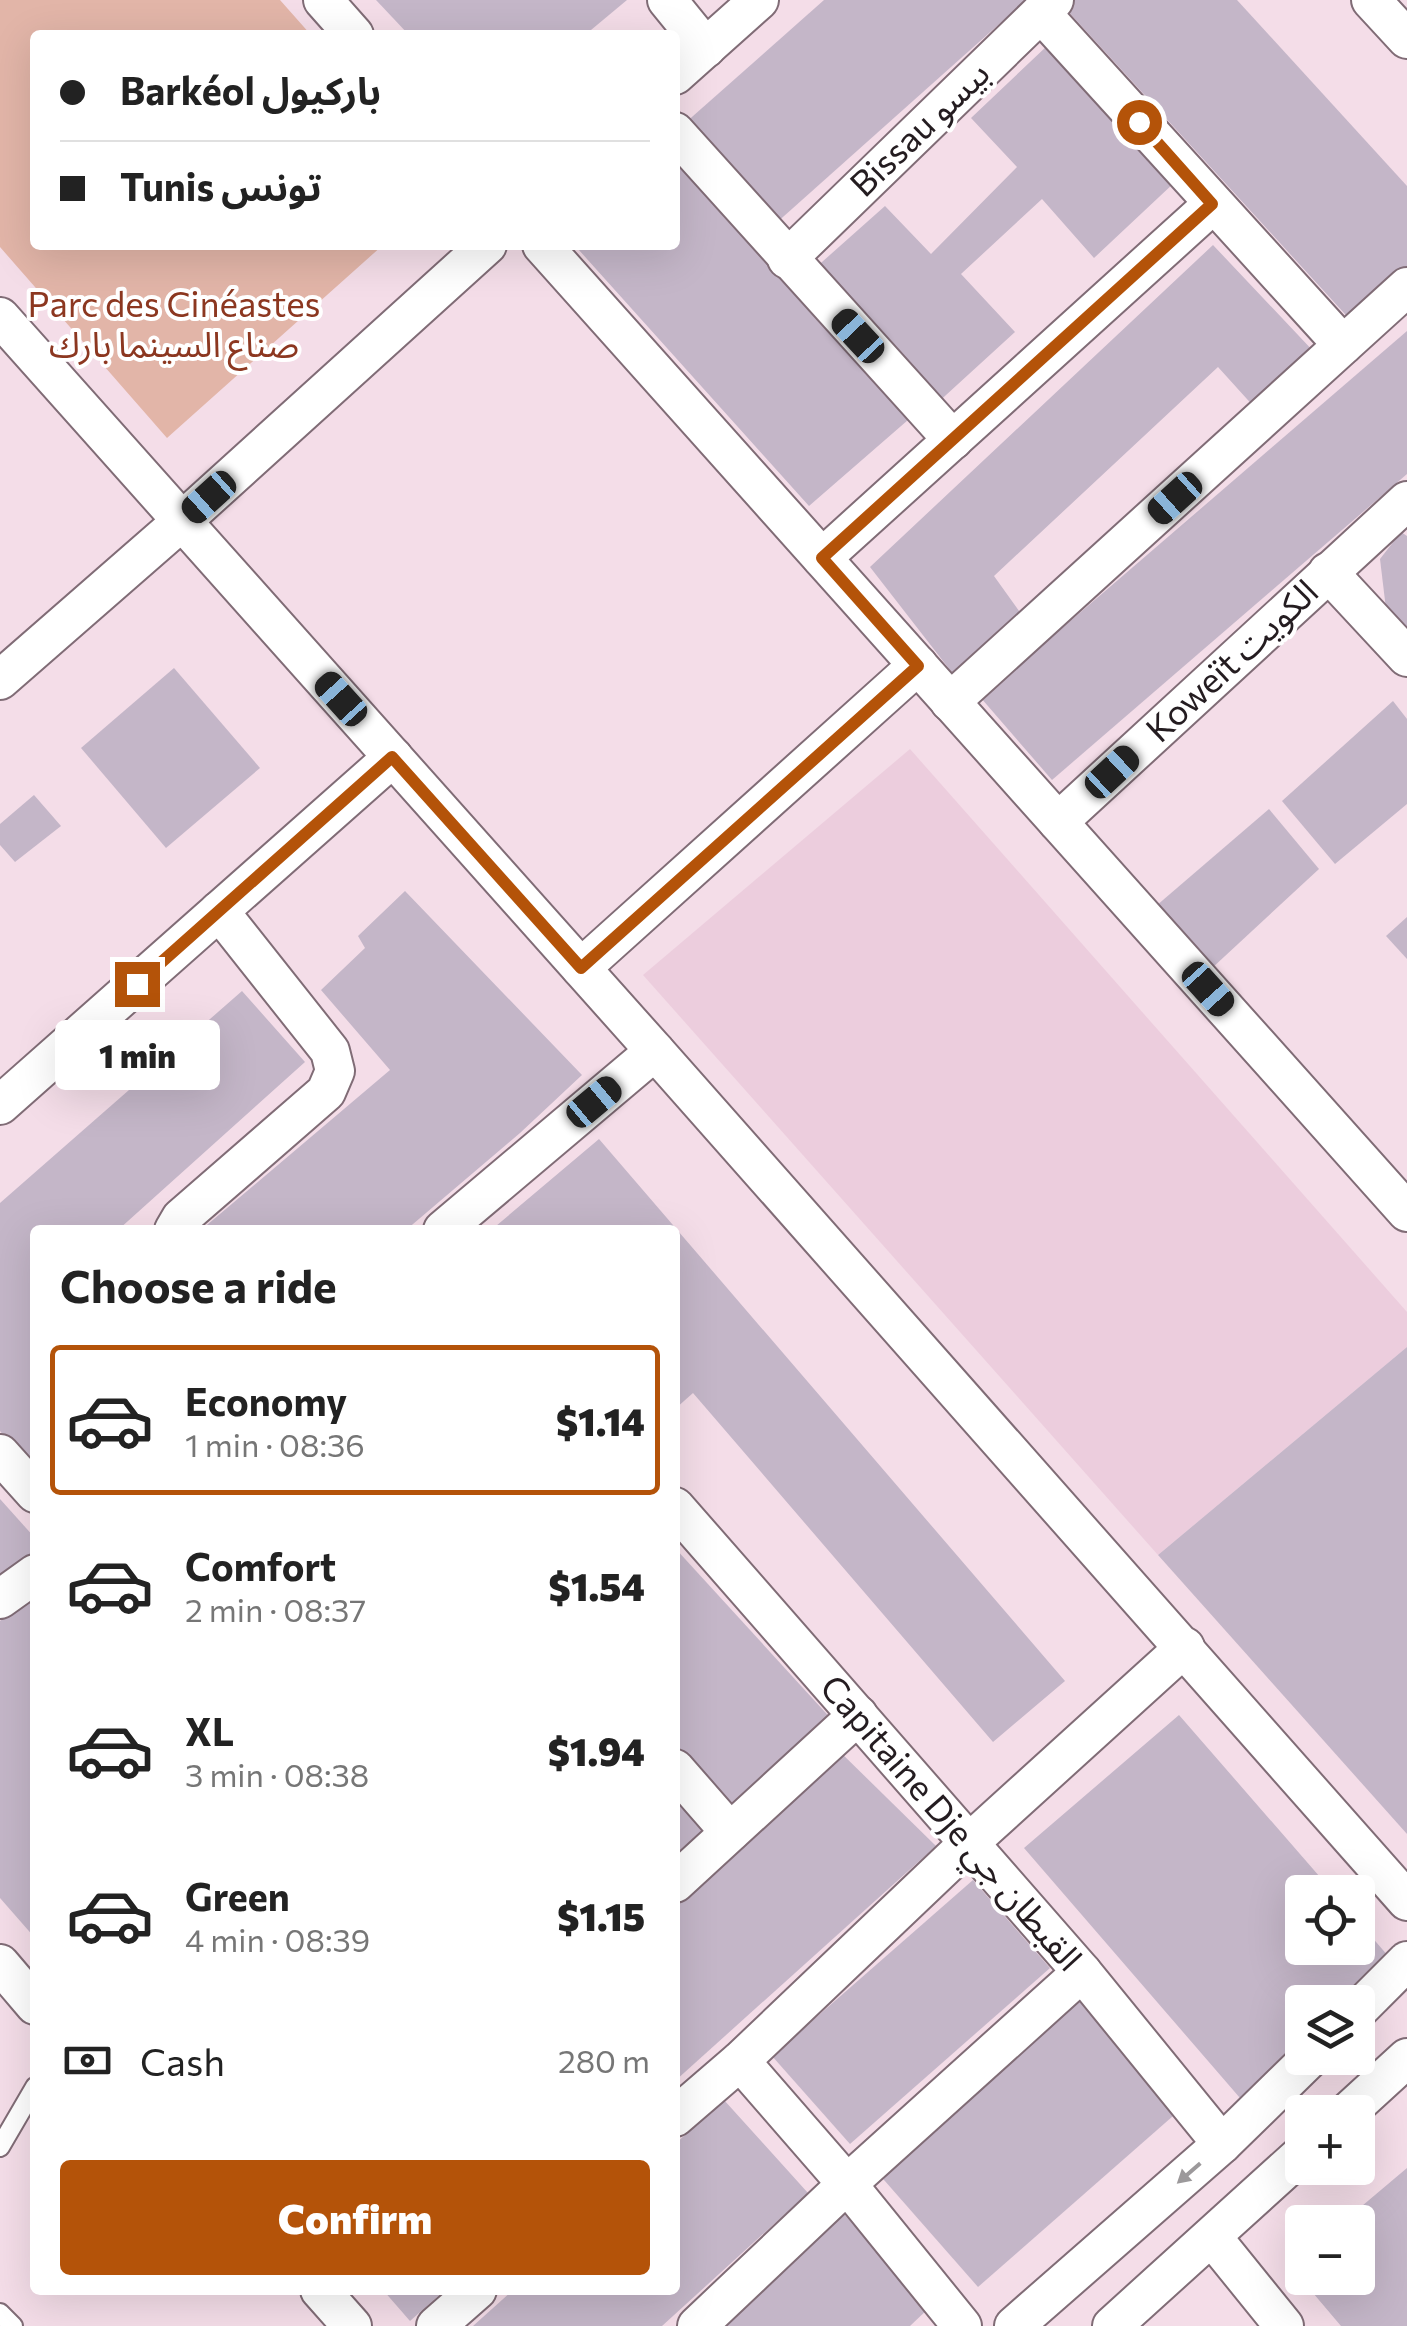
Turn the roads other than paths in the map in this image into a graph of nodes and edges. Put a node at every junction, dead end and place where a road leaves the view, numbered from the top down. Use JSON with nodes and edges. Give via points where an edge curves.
{"nodes":[{"id":1,"x":322,"y":0,"type":"edge"},
{"id":2,"x":666,"y":0,"type":"edge"},
{"id":3,"x":758,"y":0,"type":"edge"},
{"id":4,"x":1371,"y":0,"type":"edge"},
{"id":5,"x":1047,"y":6,"type":"edge"},
{"id":6,"x":349,"y":30,"type":"edge"},
{"id":7,"x":1407,"y":39,"type":"edge"},
{"id":8,"x":706,"y":48,"type":"junction"},
{"id":9,"x":680,"y":71,"type":"edge"},
{"id":10,"x":680,"y":138,"type":"edge"},
{"id":11,"x":1212,"y":204,"type":"junction"},
{"id":12,"x":481,"y":250,"type":"edge"},
{"id":13,"x":546,"y":250,"type":"edge"},
{"id":14,"x":787,"y":258,"type":"junction"},
{"id":15,"x":1407,"y":287,"type":"edge"},
{"id":16,"x":0,"y":317,"type":"edge"},
{"id":17,"x":1343,"y":345,"type":"junction"},
{"id":18,"x":953,"y":440,"type":"junction"},
{"id":19,"x":1407,"y":501,"type":"edge"},
{"id":20,"x":181,"y":522,"type":"junction"},
{"id":21,"x":822,"y":558,"type":"junction"},
{"id":22,"x":1328,"y":572,"type":"junction"},
{"id":23,"x":1407,"y":656,"type":"edge"},
{"id":24,"x":918,"y":666,"type":"junction"},
{"id":25,"x":0,"y":680,"type":"edge"},
{"id":26,"x":950,"y":702,"type":"junction"},
{"id":27,"x":392,"y":757,"type":"junction"},
{"id":28,"x":1058,"y":822,"type":"junction"},
{"id":29,"x":219,"y":911,"type":"junction"},
{"id":30,"x":581,"y":968,"type":"junction"},
{"id":31,"x":655,"y":1051,"type":"junction"},
{"id":32,"x":0,"y":1105,"type":"edge"},
{"id":33,"x":1407,"y":1212,"type":"edge"},
{"id":34,"x":177,"y":1225,"type":"edge"},
{"id":35,"x":449,"y":1225,"type":"edge"},
{"id":36,"x":0,"y":1454,"type":"edge"},
{"id":37,"x":30,"y":1487,"type":"edge"},
{"id":38,"x":680,"y":1513,"type":"edge"},
{"id":39,"x":30,"y":1578,"type":"edge"},
{"id":40,"x":0,"y":1599,"type":"edge"},
{"id":41,"x":1184,"y":1648,"type":"junction"},
{"id":42,"x":858,"y":1716,"type":"junction"},
{"id":43,"x":680,"y":1775,"type":"edge"},
{"id":44,"x":730,"y":1832,"type":"junction"},
{"id":45,"x":969,"y":1843,"type":"junction"},
{"id":46,"x":680,"y":1877,"type":"edge"},
{"id":47,"x":1407,"y":1901,"type":"edge"},
{"id":48,"x":1407,"y":1961,"type":"edge"},
{"id":49,"x":0,"y":1964,"type":"edge"},
{"id":50,"x":1082,"y":1972,"type":"junction"},
{"id":51,"x":1375,"y":1993,"type":"edge"},
{"id":52,"x":30,"y":1999,"type":"edge"},
{"id":53,"x":1407,"y":2058,"type":"edge"},
{"id":54,"x":740,"y":2061,"type":"junction"},
{"id":55,"x":1293,"y":2075,"type":"edge"},
{"id":56,"x":1367,"y":2095,"type":"edge"},
{"id":57,"x":30,"y":2096,"type":"edge"},
{"id":58,"x":680,"y":2113,"type":"edge"},
{"id":59,"x":1222,"y":2144,"type":"junction"},
{"id":60,"x":0,"y":2147,"type":"edge"},
{"id":61,"x":1285,"y":2170,"type":"edge"},
{"id":62,"x":847,"y":2184,"type":"junction"},
{"id":63,"x":1212,"y":2238,"type":"junction"},
{"id":64,"x":324,"y":2295,"type":"edge"},
{"id":65,"x":471,"y":2295,"type":"edge"},
{"id":66,"x":0,"y":2313,"type":"edge"},
{"id":67,"x":13,"y":2326,"type":"edge"},
{"id":68,"x":352,"y":2326,"type":"edge"},
{"id":69,"x":436,"y":2326,"type":"edge"},
{"id":70,"x":696,"y":2326,"type":"edge"},
{"id":71,"x":962,"y":2326,"type":"edge"},
{"id":72,"x":1014,"y":2326,"type":"edge"},
{"id":73,"x":1112,"y":2326,"type":"edge"},
{"id":74,"x":1284,"y":2326,"type":"edge"}],
"edges":[{"from":1,"to":6,"type":"street"},
{"from":2,"to":8,"type":"street"},
{"from":3,"to":8,"type":"street"},
{"from":4,"to":7,"type":"street"},
{"from":5,"to":11,"type":"street"},
{"from":5,"to":14,"type":"street","name":"Bissau بيسو"},
{"from":8,"to":9,"type":"street"},
{"from":10,"to":14,"type":"street"},
{"from":11,"to":17,"type":"street"},
{"from":11,"to":18,"type":"street"},
{"from":12,"to":20,"type":"street"},
{"from":13,"to":21,"type":"street"},
{"from":14,"to":18,"type":"street"},
{"from":15,"to":17,"type":"street"},
{"from":16,"to":20,"type":"street"},
{"from":17,"to":26,"type":"street"},
{"from":18,"to":21,"type":"street"},
{"from":19,"to":22,"type":"street","name":"Koweït الكويت"},
{"from":20,"to":25,"type":"street"},
{"from":20,"to":27,"type":"street"},
{"from":21,"to":24,"type":"street"},
{"from":22,"to":23,"type":"street"},
{"from":22,"to":28,"type":"street","name":"Koweït الكويت"},
{"from":24,"to":26,"type":"street"},
{"from":24,"to":30,"type":"street"},
{"from":26,"to":28,"type":"street"},
{"from":27,"to":29,"type":"street"},
{"from":27,"to":30,"type":"street"},
{"from":28,"to":33,"type":"street"},
{"from":29,"to":32,"type":"street"},
{"from":29,"to":34,"type":"street","via":[[330,1051],[335,1072],[326,1092]]},
{"from":30,"to":31,"type":"street"},
{"from":31,"to":35,"type":"street"},
{"from":31,"to":41,"type":"street"},
{"from":36,"to":37,"type":"street"},
{"from":38,"to":42,"type":"street","name":"Capitaine Dje القبطان جي"},
{"from":39,"to":40,"type":"street"},
{"from":41,"to":45,"type":"street"},
{"from":41,"to":47,"type":"street"},
{"from":42,"to":44,"type":"street"},
{"from":42,"to":45,"type":"street","name":"Capitaine Dje القبطان جي"},
{"from":43,"to":44,"type":"street"},
{"from":44,"to":46,"type":"street"},
{"from":45,"to":50,"type":"street","name":"Capitaine Dje القبطان جي"},
{"from":45,"to":54,"type":"street"},
{"from":48,"to":51,"type":"street"},
{"from":49,"to":52,"type":"street"},
{"from":50,"to":59,"type":"street","name":"Capitaine Dje القبطان جي"},
{"from":50,"to":62,"type":"street"},
{"from":53,"to":56,"type":"street"},
{"from":54,"to":58,"type":"street"},
{"from":54,"to":62,"type":"street"},
{"from":55,"to":59,"type":"street"},
{"from":57,"to":60,"type":"lane"},
{"from":59,"to":72,"type":"street","one_way":true},
{"from":61,"to":63,"type":"street"},
{"from":62,"to":70,"type":"street"},
{"from":62,"to":71,"type":"street"},
{"from":63,"to":73,"type":"street"},
{"from":63,"to":74,"type":"street"},
{"from":64,"to":68,"type":"street"},
{"from":65,"to":69,"type":"street"},
{"from":66,"to":67,"type":"lane"}]}
